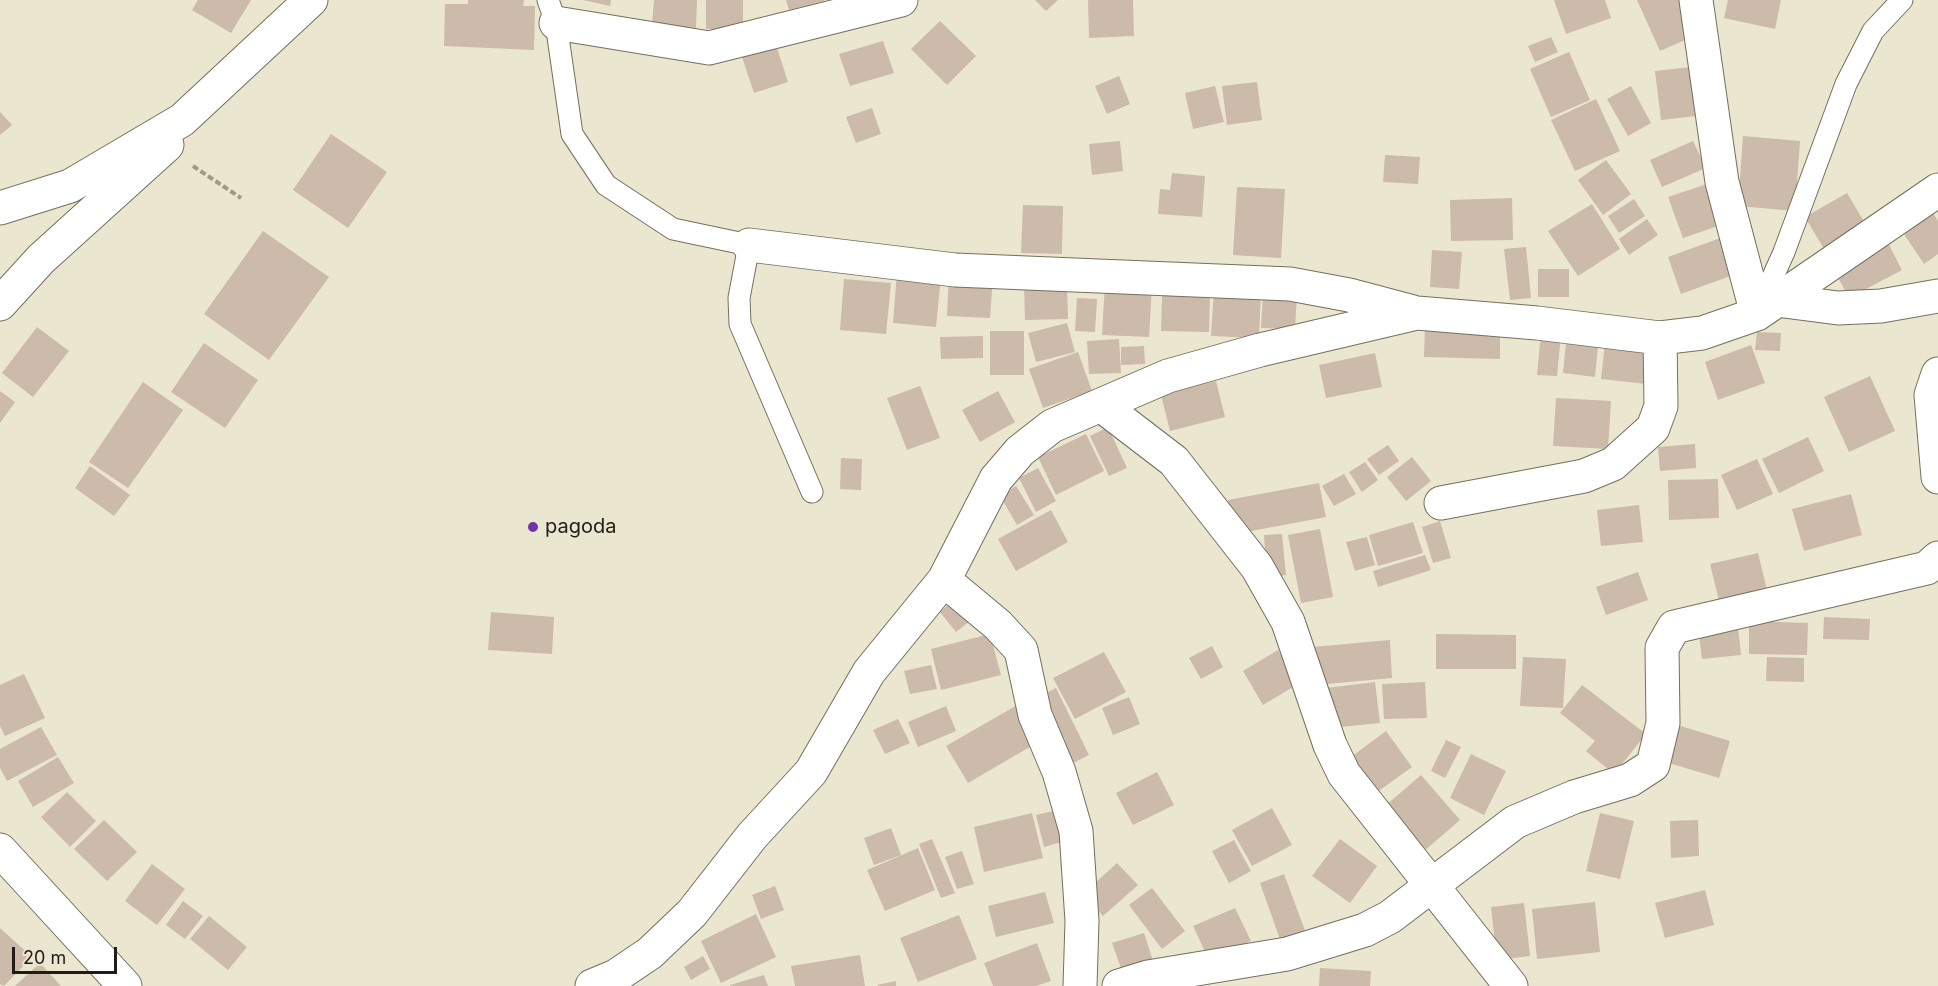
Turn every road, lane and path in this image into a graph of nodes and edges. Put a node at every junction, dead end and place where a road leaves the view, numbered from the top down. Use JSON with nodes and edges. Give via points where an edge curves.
{"nodes":[{"id":1,"x":311,"y":0,"type":"edge"},
{"id":2,"x":901,"y":0,"type":"edge"},
{"id":3,"x":1695,"y":0,"type":"edge"},
{"id":4,"x":1902,"y":0,"type":"edge"},
{"id":5,"x":552,"y":11,"type":"edge"},
{"id":6,"x":174,"y":134,"type":"junction"},
{"id":7,"x":1938,"y":190,"type":"edge"},
{"id":8,"x":241,"y":198,"type":"dead end"},
{"id":9,"x":0,"y":207,"type":"edge"},
{"id":10,"x":749,"y":245,"type":"junction"},
{"id":11,"x":1938,"y":296,"type":"edge"},
{"id":12,"x":0,"y":304,"type":"edge"},
{"id":13,"x":1767,"y":307,"type":"junction"},
{"id":14,"x":1417,"y":313,"type":"junction"},
{"id":15,"x":1660,"y":338,"type":"junction"},
{"id":16,"x":1938,"y":374,"type":"edge"},
{"id":17,"x":1101,"y":405,"type":"junction"},
{"id":18,"x":1938,"y":477,"type":"edge"},
{"id":19,"x":812,"y":492,"type":"dead end"},
{"id":20,"x":1441,"y":503,"type":"dead end"},
{"id":21,"x":1938,"y":558,"type":"edge"},
{"id":22,"x":944,"y":580,"type":"junction"},
{"id":23,"x":0,"y":850,"type":"edge"},
{"id":24,"x":1431,"y":886,"type":"junction"},
{"id":25,"x":126,"y":986,"type":"edge"},
{"id":26,"x":592,"y":986,"type":"edge"},
{"id":27,"x":1080,"y":986,"type":"edge"},
{"id":28,"x":1119,"y":986,"type":"edge"},
{"id":29,"x":1510,"y":986,"type":"edge"}],
"edges":[{"from":1,"to":6,"type":"street"},
{"from":2,"to":5,"type":"street","via":[[709,48]]},
{"from":3,"to":13,"type":"street","via":[[1722,182]]},
{"from":4,"to":13,"type":"lane","via":[[1873,31],[1846,84]]},
{"from":5,"to":10,"type":"lane","via":[[572,134],[606,185],[673,229]]},
{"from":6,"to":8,"type":"path"},
{"from":6,"to":9,"type":"street","via":[[70,186]]},
{"from":6,"to":12,"type":"street","via":[[41,259]]},
{"from":7,"to":13,"type":"street"},
{"from":10,"to":14,"type":"street","via":[[955,270],[1290,284]]},
{"from":10,"to":19,"type":"lane","via":[[738,298],[740,324]]},
{"from":11,"to":13,"type":"street","via":[[1881,306]]},
{"from":13,"to":15,"type":"street","via":[[1702,333]]},
{"from":14,"to":15,"type":"street"},
{"from":14,"to":17,"type":"street","via":[[1168,376]]},
{"from":15,"to":20,"type":"street","via":[[1661,406],[1653,428],[1613,464],[1584,476]]},
{"from":16,"to":18,"type":"street","via":[[1931,395]]},
{"from":17,"to":22,"type":"street","via":[[1052,426],[1020,451],[996,479]]},
{"from":17,"to":24,"type":"street","via":[[1174,461],[1257,567],[1288,622],[1330,745],[1344,774]]},
{"from":21,"to":24,"type":"street","via":[[1927,568],[1674,627],[1662,648],[1663,723],[1653,765],[1630,780],[1574,797],[1515,822]]},
{"from":22,"to":26,"type":"street","via":[[869,672],[811,772],[752,836],[692,913],[650,953],[616,976]]},
{"from":22,"to":27,"type":"street","via":[[998,625],[1021,650],[1035,715],[1059,772],[1076,831],[1082,921]]},
{"from":23,"to":25,"type":"street"},
{"from":24,"to":28,"type":"street","via":[[1390,917],[1365,930],[1287,954],[1148,977]]},
{"from":24,"to":29,"type":"street"}]}
